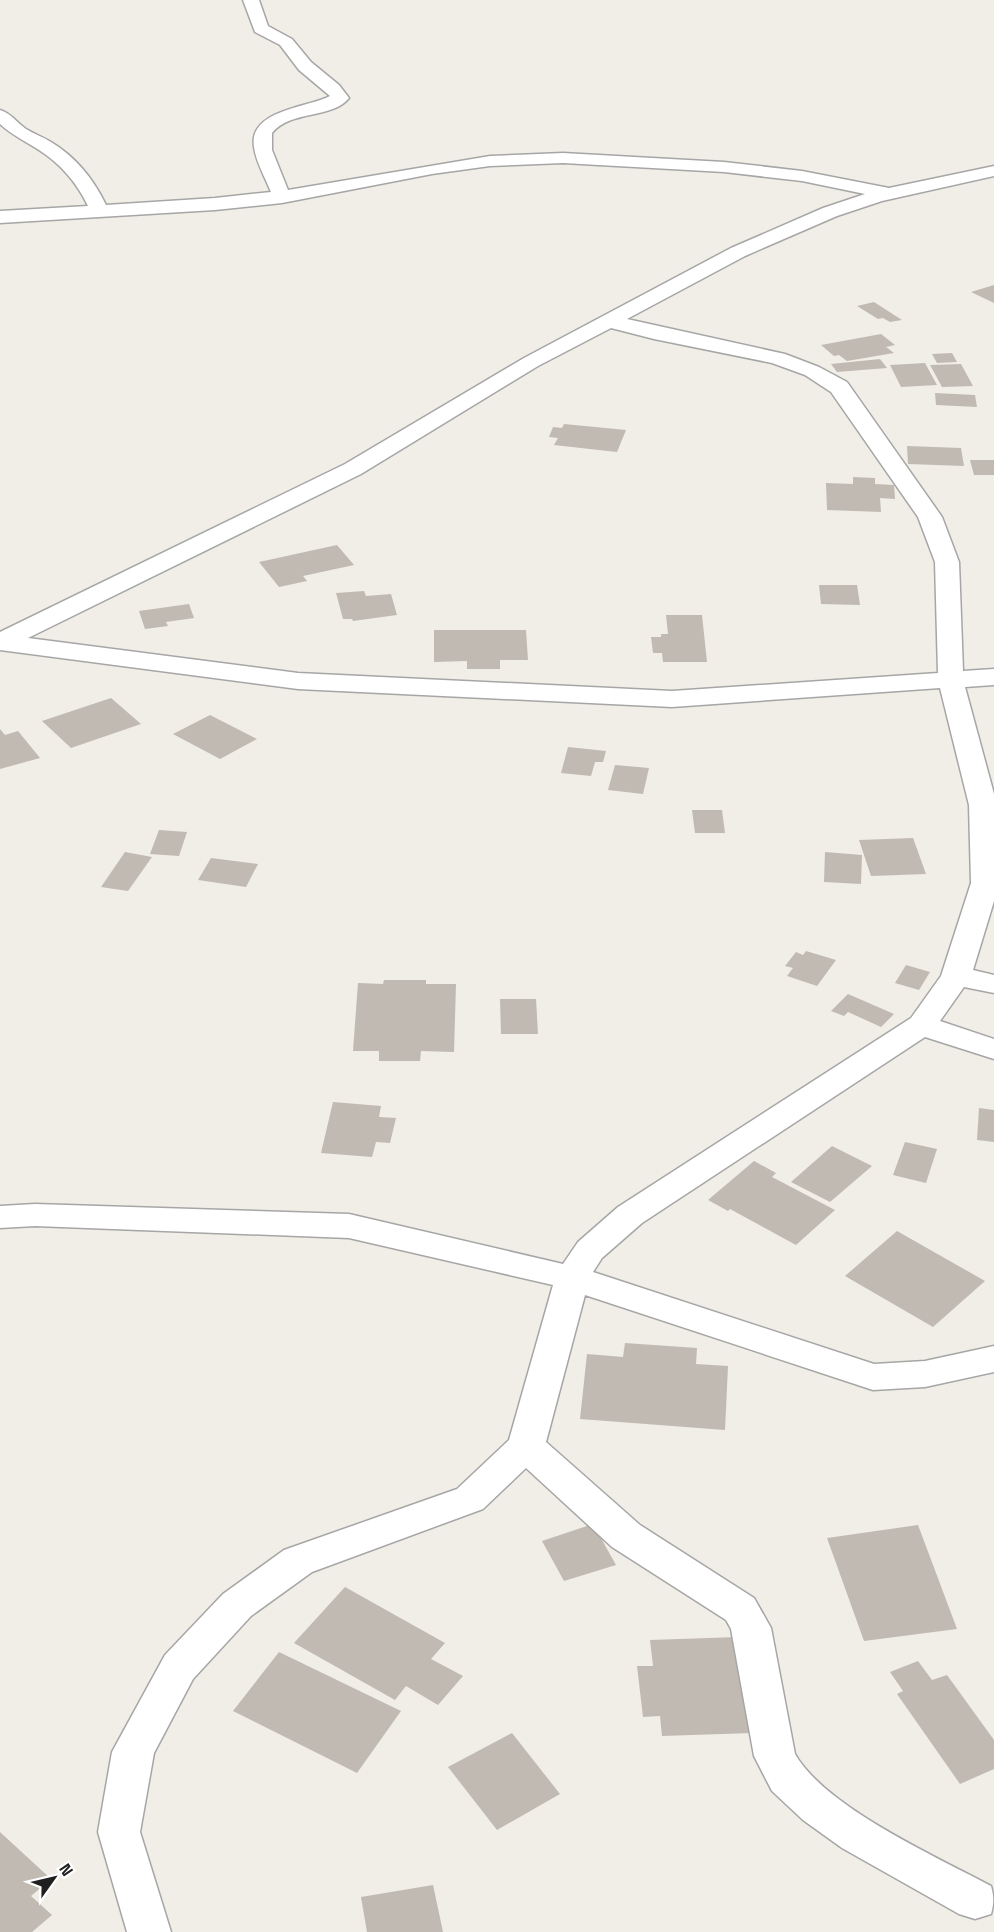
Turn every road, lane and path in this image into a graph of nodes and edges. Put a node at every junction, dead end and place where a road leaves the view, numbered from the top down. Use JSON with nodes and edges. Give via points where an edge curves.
{"nodes":[{"id":1,"x":251,"y":0,"type":"edge"},
{"id":2,"x":0,"y":115,"type":"edge"},
{"id":3,"x":994,"y":171,"type":"edge"},
{"id":4,"x":888,"y":193,"type":"junction"},
{"id":5,"x":282,"y":197,"type":"junction"},
{"id":6,"x":100,"y":211,"type":"junction"},
{"id":7,"x":0,"y":217,"type":"edge"},
{"id":8,"x":607,"y":320,"type":"junction"},
{"id":9,"x":0,"y":642,"type":"edge"},
{"id":10,"x":994,"y":677,"type":"edge"},
{"id":11,"x":951,"y":681,"type":"junction"},
{"id":12,"x":988,"y":830,"type":"edge"},
{"id":13,"x":956,"y":976,"type":"junction"},
{"id":14,"x":994,"y":984,"type":"edge"},
{"id":15,"x":922,"y":1025,"type":"junction"},
{"id":16,"x":994,"y":1049,"type":"edge"},
{"id":17,"x":0,"y":1217,"type":"edge"},
{"id":18,"x":572,"y":1278,"type":"junction"},
{"id":19,"x":994,"y":1359,"type":"edge"},
{"id":20,"x":526,"y":1446,"type":"junction"},
{"id":21,"x":975,"y":1900,"type":"dead end"},
{"id":22,"x":149,"y":1932,"type":"edge"}],
"edges":[{"from":1,"to":5,"type":"street","via":[[261,29],[286,42],[340,98],[274,119],[264,129],[262,144]]},
{"from":2,"to":6,"type":"street","via":[[70,165],[89,188]]},
{"from":3,"to":4,"type":"street"},
{"from":4,"to":5,"type":"street","via":[[802,176],[724,167],[563,158],[490,161]]},
{"from":4,"to":8,"type":"street","via":[[777,234]]},
{"from":5,"to":6,"type":"street"},
{"from":6,"to":7,"type":"street"},
{"from":8,"to":9,"type":"street","via":[[353,469]]},
{"from":8,"to":11,"type":"street","via":[[778,358],[839,387],[930,516],[947,562]]},
{"from":9,"to":11,"type":"street","via":[[298,681],[660,699]]},
{"from":10,"to":11,"type":"street"},
{"from":11,"to":12,"type":"street"},
{"from":12,"to":13,"type":"street","via":[[985,883]]},
{"from":13,"to":14,"type":"street"},
{"from":13,"to":15,"type":"street"},
{"from":15,"to":16,"type":"street"},
{"from":15,"to":18,"type":"street","via":[[630,1215],[590,1250]]},
{"from":17,"to":18,"type":"street","via":[[349,1226]]},
{"from":18,"to":19,"type":"street","via":[[873,1377],[925,1374]]},
{"from":18,"to":20,"type":"street"},
{"from":20,"to":21,"type":"street","via":[[626,1536],[740,1609],[751,1628],[775,1756],[788,1778],[818,1807],[857,1835]]},
{"from":20,"to":22,"type":"street","via":[[470,1499],[298,1561],[237,1605],[179,1667],[133,1752],[119,1832]]}]}
